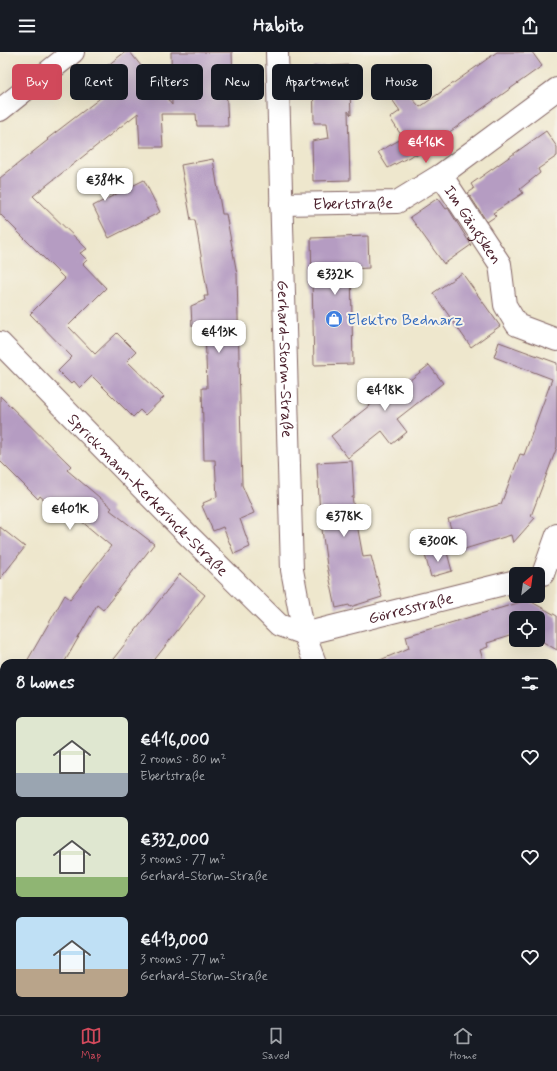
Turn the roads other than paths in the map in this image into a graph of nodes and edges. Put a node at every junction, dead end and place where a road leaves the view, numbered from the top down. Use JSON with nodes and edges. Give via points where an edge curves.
{"nodes":[{"id":1,"x":73,"y":52,"type":"edge"},
{"id":2,"x":277,"y":52,"type":"edge"},
{"id":3,"x":557,"y":89,"type":"edge"},
{"id":4,"x":0,"y":110,"type":"edge"},
{"id":5,"x":441,"y":175,"type":"junction"},
{"id":6,"x":281,"y":204,"type":"junction"},
{"id":7,"x":557,"y":340,"type":"edge"},
{"id":8,"x":0,"y":343,"type":"edge"},
{"id":9,"x":557,"y":535,"type":"edge"},
{"id":10,"x":546,"y":577,"type":"edge"},
{"id":11,"x":509,"y":583,"type":"edge"},
{"id":12,"x":304,"y":634,"type":"junction"},
{"id":13,"x":313,"y":659,"type":"edge"}],
"edges":[{"from":1,"to":4,"type":"street"},
{"from":2,"to":6,"type":"street","name":"Gerhard-Storm-Straße"},
{"from":3,"to":5,"type":"street","name":"Ebertstraße"},
{"from":5,"to":6,"type":"street","name":"Ebertstraße","via":[[397,202]]},
{"from":5,"to":7,"type":"street","name":"Im Gängsken","via":[[500,264],[505,305],[517,325]]},
{"from":6,"to":12,"type":"street","name":"Gerhard-Storm-Straße","via":[[292,570]]},
{"from":8,"to":12,"type":"street","name":"Sprickmann-Kerkerinck-Straße","via":[[279,625]]},
{"from":9,"to":10,"type":"street"},
{"from":11,"to":12,"type":"street","name":"Görresstraße"},
{"from":12,"to":13,"type":"street","name":"Gerhard-Storm-Straße"}]}
